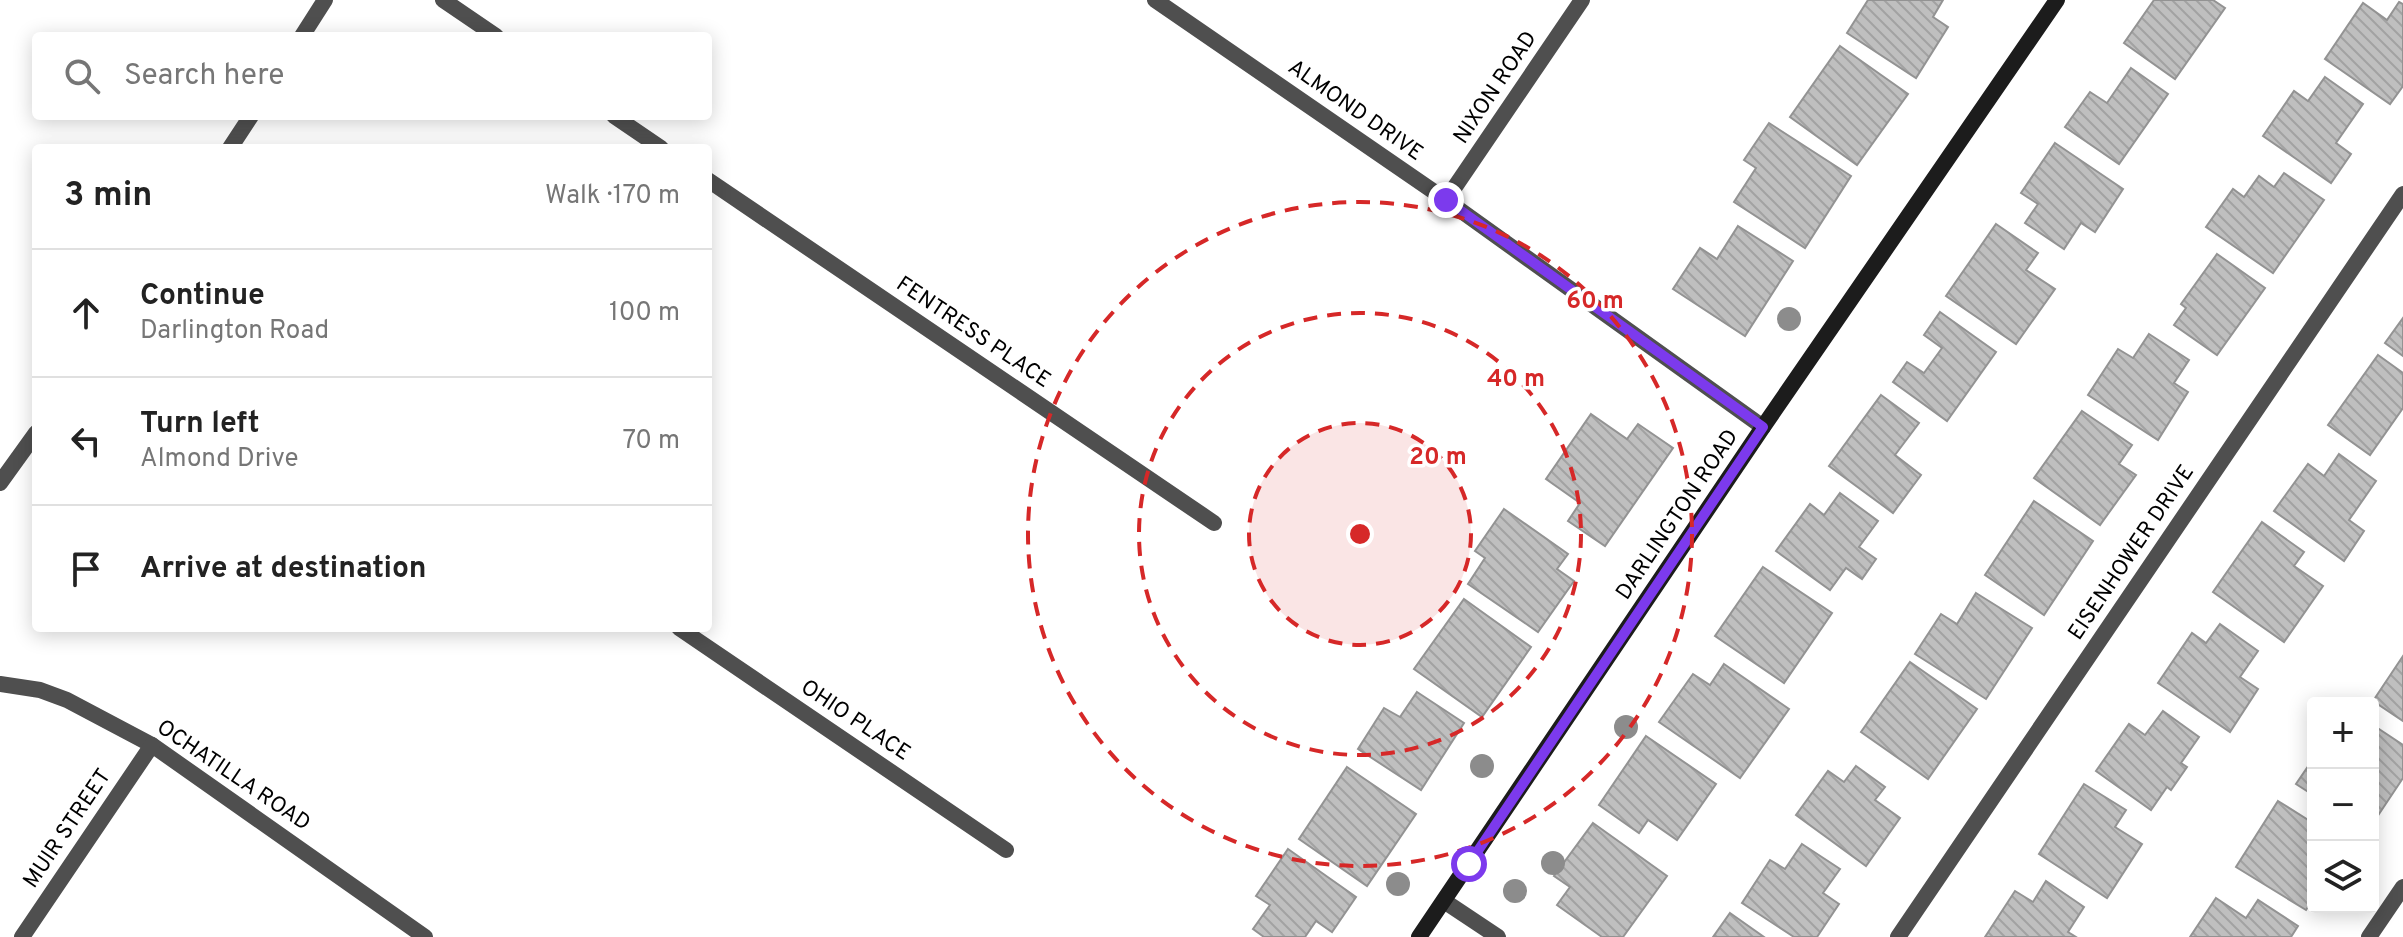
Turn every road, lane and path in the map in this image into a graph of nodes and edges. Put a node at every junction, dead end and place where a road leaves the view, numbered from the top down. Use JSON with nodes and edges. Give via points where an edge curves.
{"nodes":[{"id":1,"x":325,"y":0,"type":"edge"},
{"id":2,"x":443,"y":0,"type":"edge"},
{"id":3,"x":1155,"y":0,"type":"edge"},
{"id":4,"x":1582,"y":0,"type":"edge"},
{"id":5,"x":2057,"y":0,"type":"edge"},
{"id":6,"x":305,"y":32,"type":"edge"},
{"id":7,"x":490,"y":32,"type":"edge"},
{"id":8,"x":248,"y":120,"type":"edge"},
{"id":9,"x":620,"y":120,"type":"edge"},
{"id":10,"x":233,"y":144,"type":"edge"},
{"id":11,"x":655,"y":144,"type":"edge"},
{"id":12,"x":712,"y":183,"type":"edge"},
{"id":13,"x":2403,"y":194,"type":"edge"},
{"id":14,"x":1446,"y":200,"type":"junction"},
{"id":15,"x":1763,"y":427,"type":"junction"},
{"id":16,"x":32,"y":439,"type":"edge"},
{"id":17,"x":0,"y":483,"type":"edge"},
{"id":18,"x":1214,"y":523,"type":"dead end"},
{"id":19,"x":685,"y":632,"type":"edge"},
{"id":20,"x":0,"y":684,"type":"edge"},
{"id":21,"x":152,"y":745,"type":"junction"},
{"id":22,"x":1006,"y":850,"type":"dead end"},
{"id":23,"x":2403,"y":887,"type":"edge"},
{"id":24,"x":1444,"y":901,"type":"junction"},
{"id":25,"x":22,"y":937,"type":"edge"},
{"id":26,"x":425,"y":937,"type":"edge"},
{"id":27,"x":1419,"y":937,"type":"edge"},
{"id":28,"x":1498,"y":937,"type":"edge"},
{"id":29,"x":1898,"y":937,"type":"edge"},
{"id":30,"x":2369,"y":937,"type":"edge"}],
"edges":[{"from":1,"to":6,"type":"street"},
{"from":2,"to":7,"type":"street"},
{"from":3,"to":14,"type":"street","name":"ALMOND DRIVE"},
{"from":4,"to":14,"type":"street","name":"NIXON ROAD"},
{"from":5,"to":15,"type":"street","name":"DARLINGTON ROAD"},
{"from":8,"to":10,"type":"street"},
{"from":9,"to":11,"type":"street"},
{"from":12,"to":18,"type":"street","name":"FENTRESS PLACE"},
{"from":13,"to":29,"type":"street","name":"EISENHOWER DRIVE"},
{"from":14,"to":15,"type":"street","name":"ALMOND DRIVE"},
{"from":15,"to":24,"type":"street","name":"DARLINGTON ROAD"},
{"from":16,"to":17,"type":"street"},
{"from":19,"to":22,"type":"street","name":"OHIO PLACE"},
{"from":20,"to":21,"type":"street","name":"OCHATILLA ROAD","via":[[67,700]]},
{"from":21,"to":25,"type":"street","name":"MUIR STREET"},
{"from":21,"to":26,"type":"street","name":"OCHATILLA ROAD"},
{"from":23,"to":30,"type":"street"},
{"from":24,"to":27,"type":"street","name":"DARLINGTON ROAD"},
{"from":24,"to":28,"type":"street"}]}
